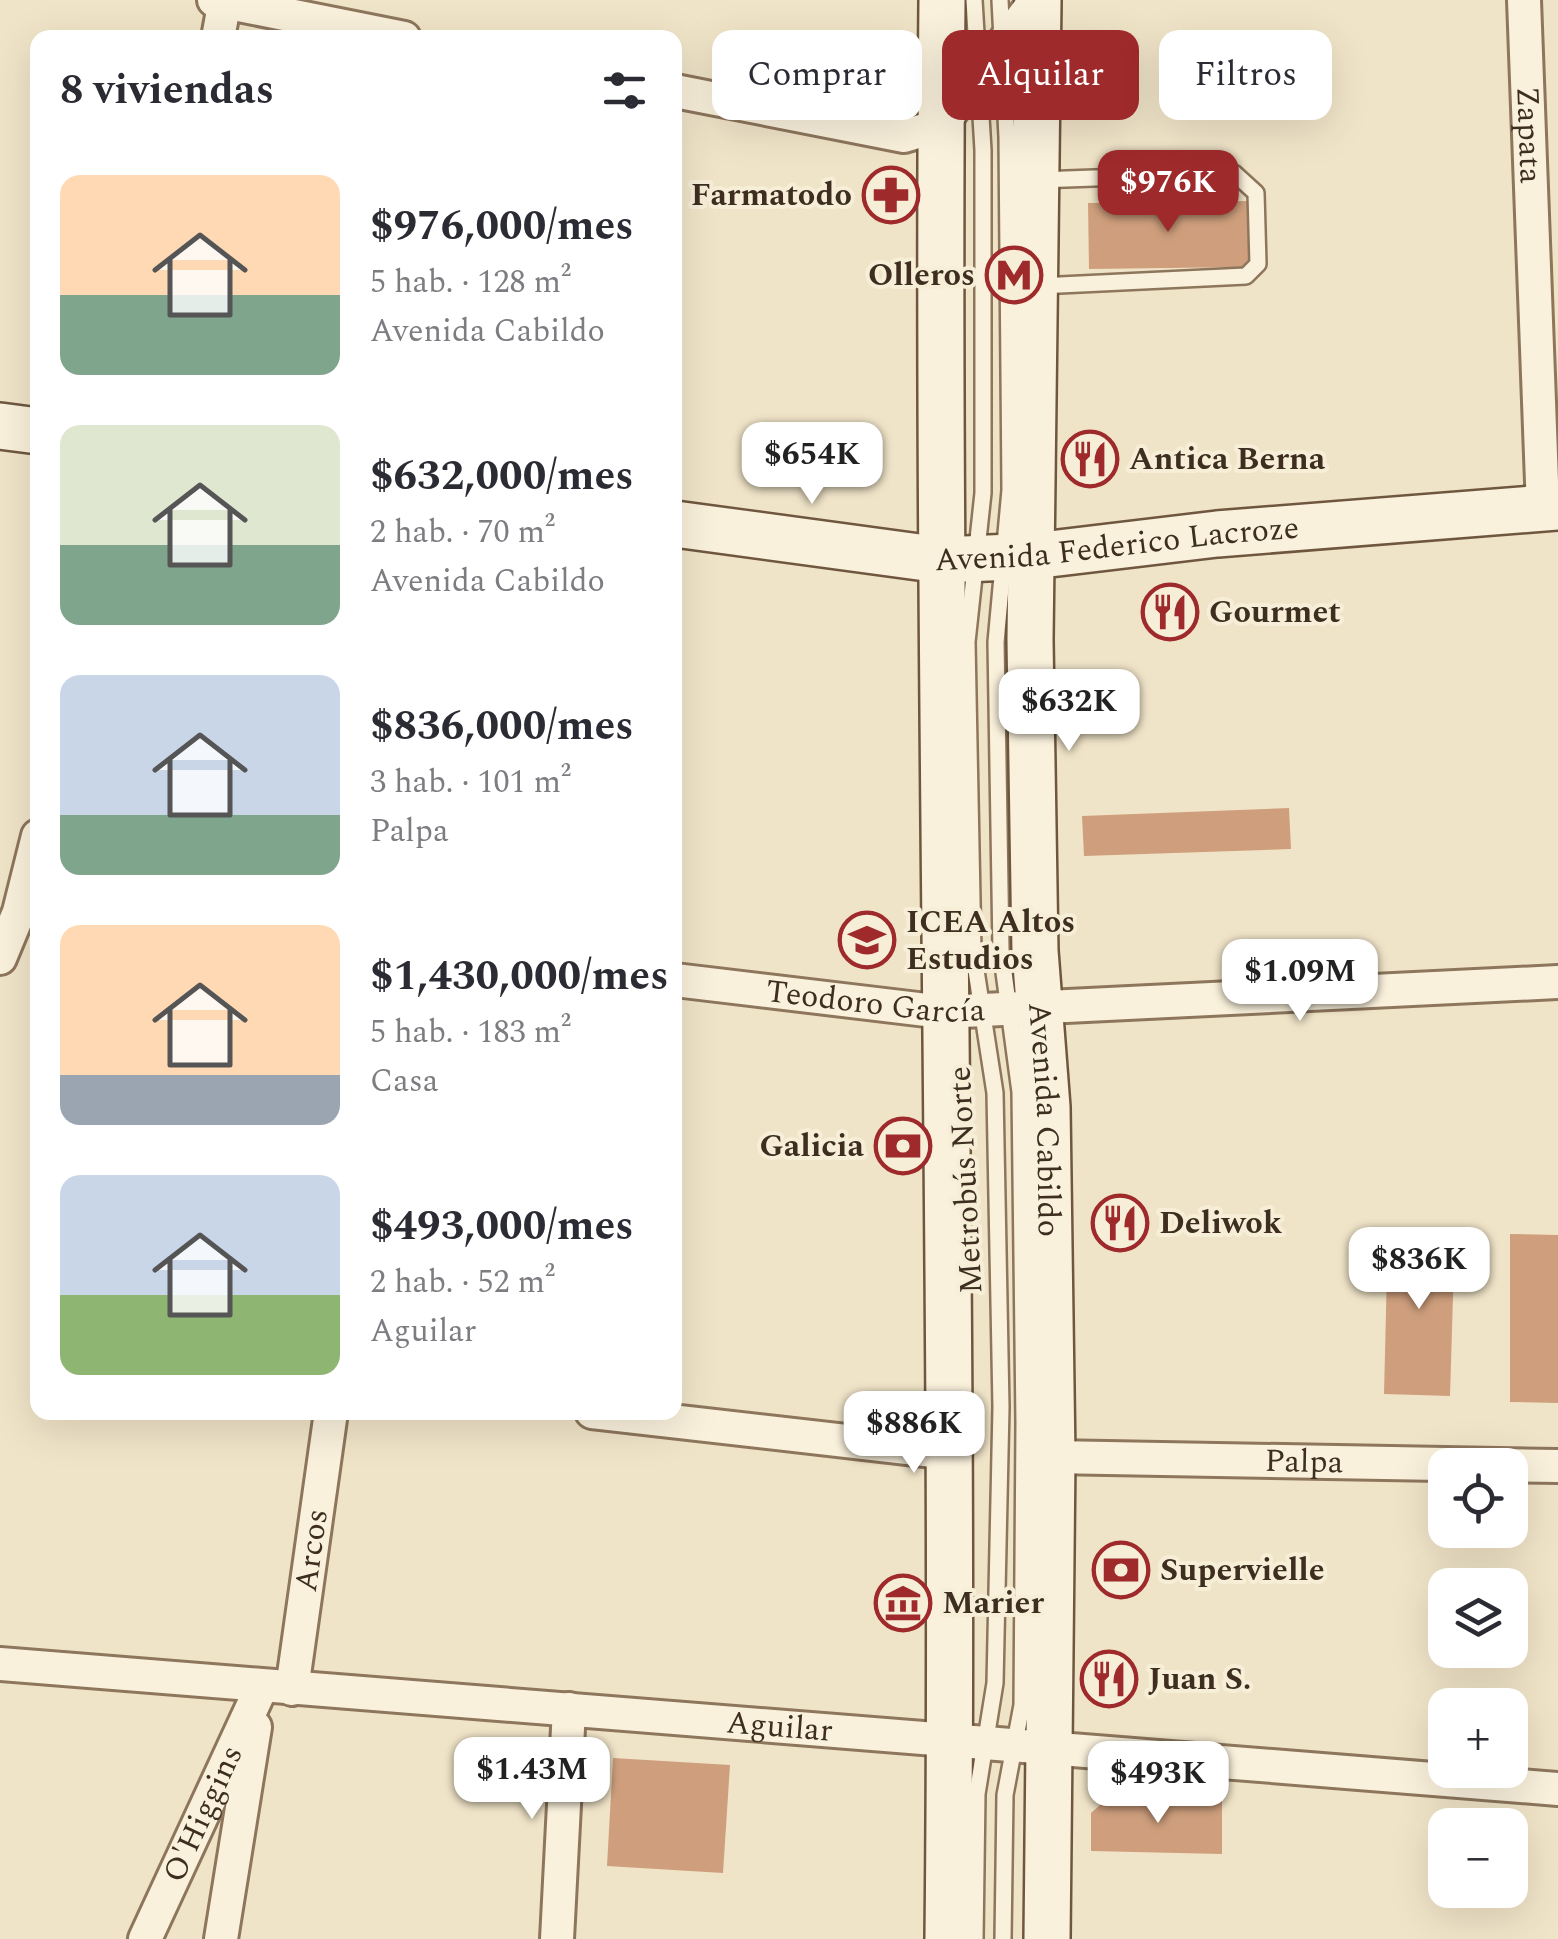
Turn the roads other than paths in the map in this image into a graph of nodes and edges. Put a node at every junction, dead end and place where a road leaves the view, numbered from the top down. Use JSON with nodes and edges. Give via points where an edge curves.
{"nodes":[{"id":1,"x":942,"y":0,"type":"edge"},
{"id":2,"x":974,"y":0,"type":"edge"},
{"id":3,"x":1000,"y":0,"type":"edge"},
{"id":4,"x":1037,"y":0,"type":"edge"},
{"id":5,"x":1524,"y":0,"type":"edge"},
{"id":6,"x":221,"y":1,"type":"edge"},
{"id":7,"x":219,"y":30,"type":"edge"},
{"id":8,"x":364,"y":30,"type":"edge"},
{"id":9,"x":976,"y":30,"type":"edge"},
{"id":10,"x":1002,"y":30,"type":"edge"},
{"id":11,"x":1009,"y":30,"type":"edge"},
{"id":12,"x":682,"y":92,"type":"edge"},
{"id":13,"x":944,"y":120,"type":"edge"},
{"id":14,"x":980,"y":120,"type":"edge"},
{"id":15,"x":1004,"y":120,"type":"edge"},
{"id":16,"x":941,"y":124,"type":"junction"},
{"id":17,"x":1036,"y":180,"type":"junction"},
{"id":18,"x":1035,"y":286,"type":"junction"},
{"id":19,"x":0,"y":426,"type":"edge"},
{"id":20,"x":30,"y":430,"type":"edge"},
{"id":21,"x":1550,"y":508,"type":"edge"},
{"id":22,"x":682,"y":525,"type":"edge"},
{"id":23,"x":988,"y":558,"type":"junction"},
{"id":24,"x":30,"y":868,"type":"edge"},
{"id":25,"x":19,"y":912,"type":"edge"},
{"id":26,"x":0,"y":958,"type":"edge"},
{"id":27,"x":682,"y":981,"type":"edge"},
{"id":28,"x":1558,"y":982,"type":"edge"},
{"id":29,"x":993,"y":1008,"type":"junction"},
{"id":30,"x":329,"y":1420,"type":"edge"},
{"id":31,"x":662,"y":1420,"type":"edge"},
{"id":32,"x":952,"y":1453,"type":"junction"},
{"id":33,"x":1052,"y":1457,"type":"junction"},
{"id":34,"x":1558,"y":1466,"type":"edge"},
{"id":35,"x":0,"y":1664,"type":"edge"},
{"id":36,"x":277,"y":1689,"type":"junction"},
{"id":37,"x":569,"y":1709,"type":"junction"},
{"id":38,"x":1000,"y":1746,"type":"junction"},
{"id":39,"x":1558,"y":1789,"type":"edge"},
{"id":40,"x":144,"y":1939,"type":"edge"},
{"id":41,"x":221,"y":1939,"type":"edge"},
{"id":42,"x":557,"y":1939,"type":"edge"},
{"id":43,"x":948,"y":1939,"type":"edge"},
{"id":44,"x":975,"y":1939,"type":"edge"},
{"id":45,"x":1003,"y":1939,"type":"edge"},
{"id":46,"x":1048,"y":1939,"type":"edge"}],
"edges":[{"from":1,"to":16,"type":"main road","name":"Avenida Cabildo"},
{"from":2,"to":9,"type":"lane","name":"Metrobús Norte"},
{"from":3,"to":10,"type":"lane","name":"Metrobús Norte"},
{"from":4,"to":11,"type":"street"},
{"from":4,"to":17,"type":"main road","name":"Avenida Cabildo"},
{"from":5,"to":21,"type":"street","name":"Zapata"},
{"from":6,"to":7,"type":"street"},
{"from":6,"to":8,"type":"street"},
{"from":12,"to":16,"type":"street","via":[[904,136]]},
{"from":13,"to":16,"type":"street"},
{"from":14,"to":23,"type":"lane","name":"Metrobús Norte"},
{"from":15,"to":23,"type":"lane","name":"Metrobús Norte","via":[[1010,470]]},
{"from":16,"to":23,"type":"main road","name":"Avenida Cabildo"},
{"from":17,"to":18,"type":"main road","name":"Avenida Cabildo"},
{"from":17,"to":18,"type":"lane","via":[[1234,173],[1256,192],[1258,264],[1246,276]]},
{"from":18,"to":23,"type":"main road","name":"Avenida Cabildo"},
{"from":19,"to":20,"type":"main road"},
{"from":21,"to":23,"type":"main road","name":"Avenida Federico Lacroze"},
{"from":22,"to":23,"type":"main road","name":"Avenida Federico Lacroze"},
{"from":23,"to":29,"type":"main road","name":"Avenida Cabildo"},
{"from":23,"to":29,"type":"lane","name":"Metrobús Norte","via":[[996,642],[1001,950]]},
{"from":23,"to":29,"type":"main road","name":"Avenida Cabildo","via":[[1035,951]]},
{"from":24,"to":25,"type":"street"},
{"from":25,"to":26,"type":"street"},
{"from":27,"to":29,"type":"street","name":"Teodoro García"},
{"from":28,"to":29,"type":"street","name":"Teodoro García"},
{"from":29,"to":32,"type":"main road","name":"Avenida Cabildo"},
{"from":29,"to":33,"type":"main road","name":"Avenida Cabildo","via":[[1048,1107]]},
{"from":29,"to":38,"type":"lane","name":"Metrobús Norte","via":[[1001,1407],[994,1702]]},
{"from":29,"to":38,"type":"lane","name":"Metrobús Norte","via":[[1020,1092],[1024,1423],[1022,1705]]},
{"from":30,"to":36,"type":"street","name":"Arcos"},
{"from":31,"to":32,"type":"street"},
{"from":32,"to":38,"type":"main road","name":"Avenida Cabildo"},
{"from":33,"to":34,"type":"street","name":"Palpa"},
{"from":33,"to":38,"type":"main road","name":"Avenida Cabildo"},
{"from":35,"to":36,"type":"street","name":"Aguilar"},
{"from":36,"to":37,"type":"street","name":"Aguilar"},
{"from":36,"to":40,"type":"street","name":"O'Higgins"},
{"from":36,"to":41,"type":"street","name":"Arcos"},
{"from":37,"to":38,"type":"street","name":"Aguilar"},
{"from":37,"to":42,"type":"street"},
{"from":38,"to":39,"type":"street","name":"Aguilar"},
{"from":38,"to":43,"type":"main road","name":"Avenida Cabildo"},
{"from":38,"to":44,"type":"lane","name":"Metrobús Norte","via":[[978,1794]]},
{"from":38,"to":45,"type":"lane","name":"Metrobús Norte"},
{"from":38,"to":46,"type":"main road","name":"Avenida Cabildo"}]}
